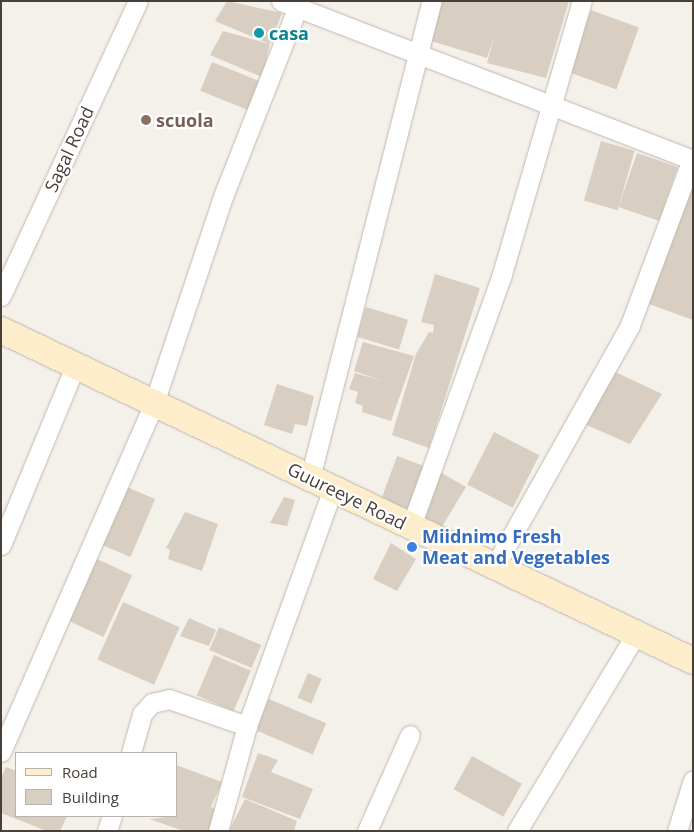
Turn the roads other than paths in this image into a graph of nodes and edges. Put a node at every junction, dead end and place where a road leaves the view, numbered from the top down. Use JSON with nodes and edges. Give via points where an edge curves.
{"nodes":[{"id":1,"x":138,"y":1,"type":"edge"},
{"id":2,"x":432,"y":1,"type":"edge"},
{"id":3,"x":582,"y":1,"type":"edge"},
{"id":4,"x":293,"y":4,"type":"edge"},
{"id":5,"x":416,"y":55,"type":"junction"},
{"id":6,"x":553,"y":105,"type":"junction"},
{"id":7,"x":692,"y":159,"type":"edge"},
{"id":8,"x":1,"y":296,"type":"edge"},
{"id":9,"x":1,"y":330,"type":"edge"},
{"id":10,"x":75,"y":366,"type":"junction"},
{"id":11,"x":154,"y":403,"type":"junction"},
{"id":12,"x":310,"y":478,"type":"junction"},
{"id":13,"x":334,"y":489,"type":"junction"},
{"id":14,"x":411,"y":526,"type":"junction"},
{"id":15,"x":1,"y":546,"type":"edge"},
{"id":16,"x":495,"y":566,"type":"junction"},
{"id":17,"x":636,"y":634,"type":"junction"},
{"id":18,"x":693,"y":661,"type":"edge"},
{"id":19,"x":247,"y":726,"type":"junction"},
{"id":20,"x":410,"y":735,"type":"dead end"},
{"id":21,"x":1,"y":752,"type":"edge"},
{"id":22,"x":130,"y":752,"type":"edge"},
{"id":23,"x":693,"y":780,"type":"edge"},
{"id":24,"x":112,"y":817,"type":"edge"},
{"id":25,"x":107,"y":831,"type":"edge"},
{"id":26,"x":218,"y":831,"type":"edge"},
{"id":27,"x":367,"y":831,"type":"edge"},
{"id":28,"x":517,"y":831,"type":"edge"},
{"id":29,"x":677,"y":831,"type":"edge"}],
"edges":[{"from":1,"to":8,"type":"street","name":"Sagal Road"},
{"from":2,"to":5,"type":"street"},
{"from":3,"to":6,"type":"street"},
{"from":4,"to":5,"type":"street"},
{"from":4,"to":11,"type":"street","via":[[224,194]]},
{"from":5,"to":6,"type":"street"},
{"from":5,"to":12,"type":"street"},
{"from":6,"to":7,"type":"street"},
{"from":6,"to":14,"type":"street","via":[[502,274]]},
{"from":7,"to":16,"type":"street","via":[[630,325]]},
{"from":9,"to":10,"type":"street","name":"Guureeye Road"},
{"from":10,"to":11,"type":"street","name":"Guureeye Road"},
{"from":10,"to":15,"type":"street"},
{"from":11,"to":12,"type":"street","name":"Guureeye Road"},
{"from":11,"to":21,"type":"street"},
{"from":12,"to":13,"type":"street","name":"Guureeye Road"},
{"from":13,"to":14,"type":"street","name":"Guureeye Road"},
{"from":13,"to":19,"type":"street"},
{"from":14,"to":16,"type":"street","name":"Guureeye Road"},
{"from":16,"to":17,"type":"street","name":"Guureeye Road"},
{"from":17,"to":18,"type":"street","name":"Guureeye Road"},
{"from":17,"to":28,"type":"street"},
{"from":19,"to":22,"type":"street","via":[[169,699],[152,703],[142,714]]},
{"from":19,"to":26,"type":"street","via":[[237,774]]},
{"from":20,"to":27,"type":"street"},
{"from":23,"to":29,"type":"street"},
{"from":24,"to":25,"type":"street"}]}
